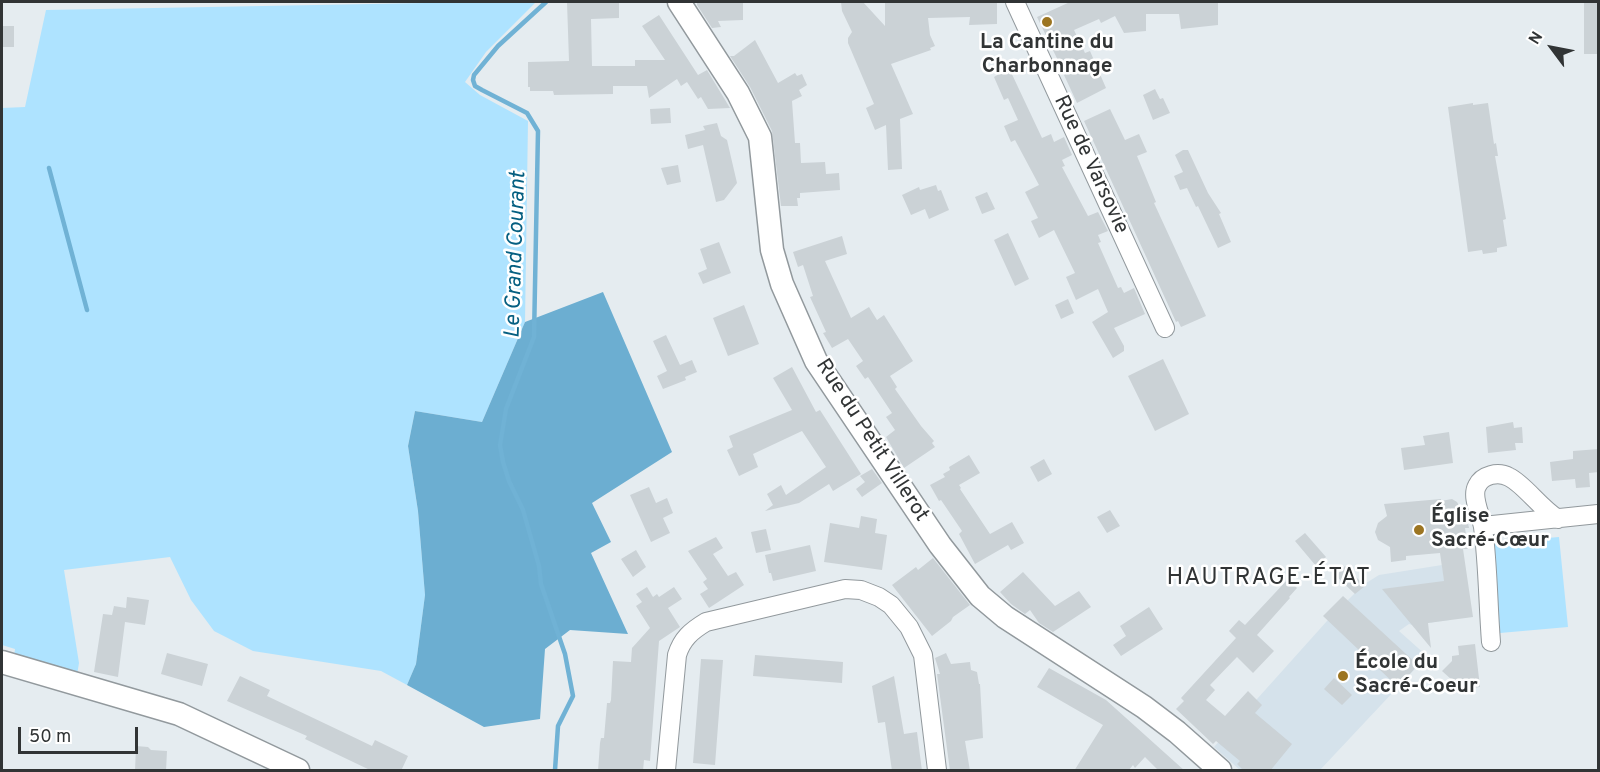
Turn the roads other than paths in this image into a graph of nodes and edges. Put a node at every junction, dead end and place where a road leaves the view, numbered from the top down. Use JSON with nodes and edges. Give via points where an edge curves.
{"nodes":[{"id":1,"x":680,"y":2,"type":"edge"},
{"id":2,"x":1015,"y":2,"type":"edge"},
{"id":3,"x":1165,"y":328,"type":"dead end"},
{"id":4,"x":1599,"y":514,"type":"edge"},
{"id":5,"x":1558,"y":519,"type":"junction"},
{"id":6,"x":1483,"y":526,"type":"junction"},
{"id":7,"x":1491,"y":642,"type":"dead end"},
{"id":8,"x":2,"y":662,"type":"edge"},
{"id":9,"x":298,"y":771,"type":"edge"},
{"id":10,"x":666,"y":771,"type":"edge"},
{"id":11,"x":937,"y":771,"type":"edge"},
{"id":12,"x":1220,"y":771,"type":"edge"}],
"edges":[{"from":1,"to":12,"type":"street","name":"Rue du Petit Villerot","via":[[738,93],[760,137],[772,250],[782,284],[816,361],[940,545],[980,596],[1005,617],[1144,707]]},
{"from":2,"to":3,"type":"street","name":"Rue de Varsovie"},
{"from":4,"to":5,"type":"street"},
{"from":5,"to":6,"type":"street"},
{"from":5,"to":6,"type":"street","via":[[1509,476],[1494,474],[1483,478],[1476,487]]},
{"from":6,"to":7,"type":"street"},
{"from":8,"to":9,"type":"street","via":[[179,714]]},
{"from":10,"to":11,"type":"street","via":[[681,642],[706,622],[845,590],[861,590],[879,597],[909,627],[923,655]]}]}
